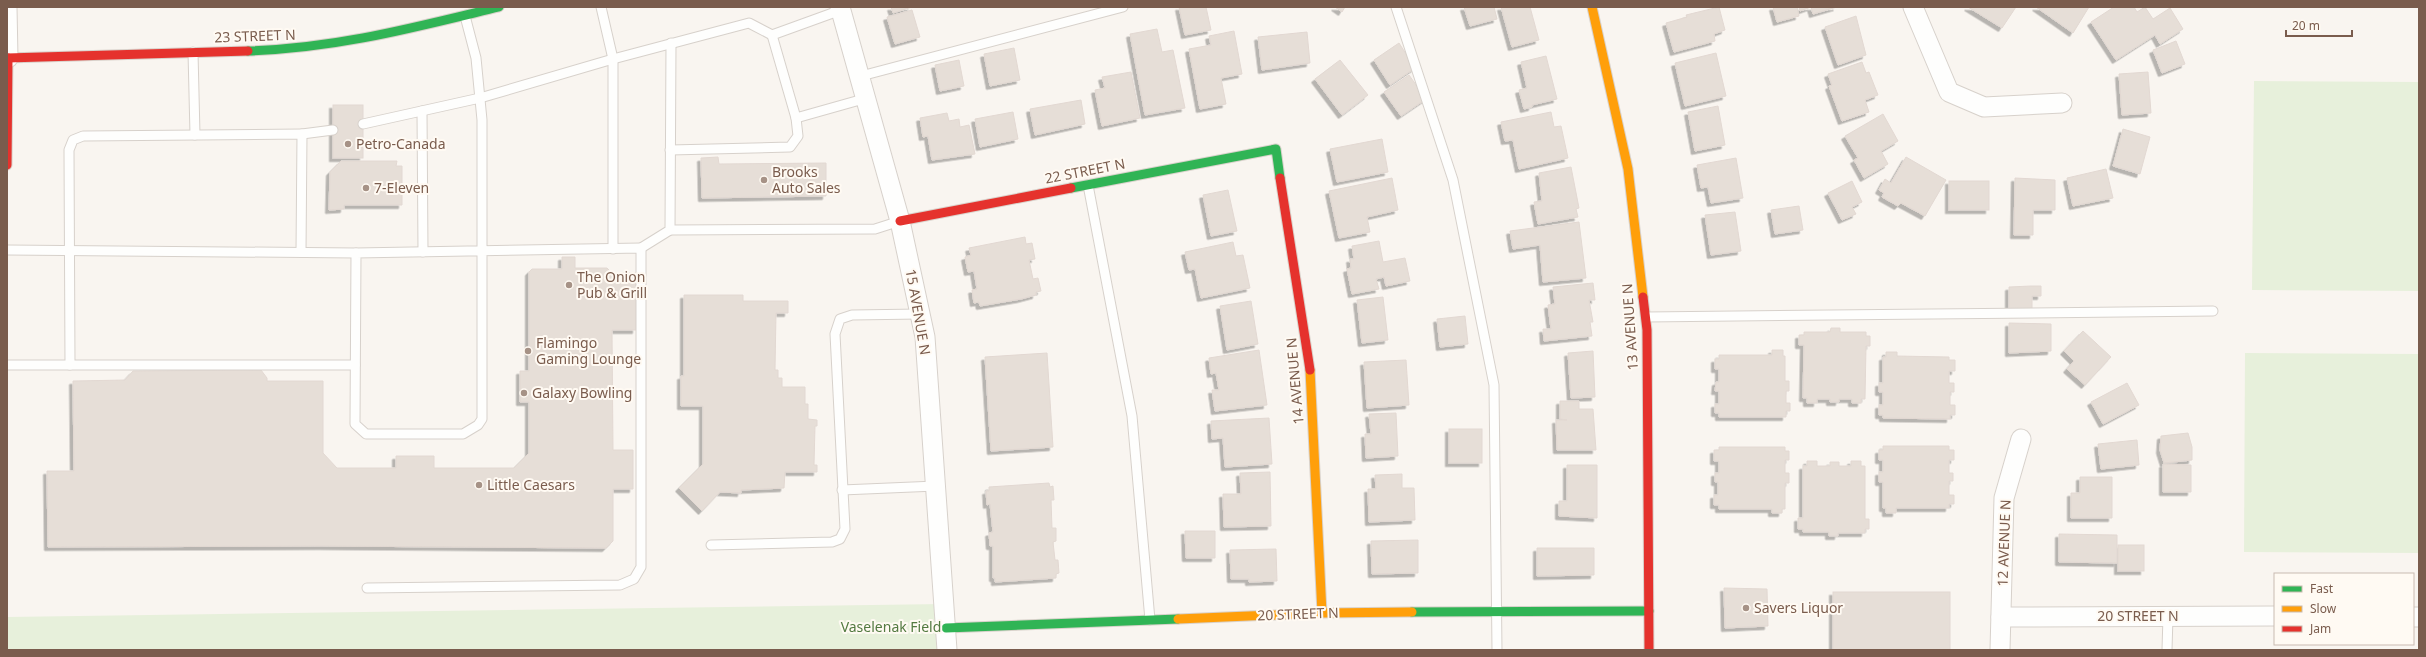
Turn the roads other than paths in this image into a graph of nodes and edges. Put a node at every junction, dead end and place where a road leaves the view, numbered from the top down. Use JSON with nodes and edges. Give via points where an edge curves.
{"nodes":[{"id":1,"x":7,"y":7,"type":"edge"},
{"id":2,"x":499,"y":7,"type":"edge"},
{"id":3,"x":601,"y":7,"type":"edge"},
{"id":4,"x":1123,"y":7,"type":"edge"},
{"id":5,"x":1396,"y":7,"type":"edge"},
{"id":6,"x":1592,"y":7,"type":"edge"},
{"id":7,"x":1913,"y":7,"type":"edge"},
{"id":8,"x":841,"y":8,"type":"edge"},
{"id":9,"x":465,"y":16,"type":"junction"},
{"id":10,"x":772,"y":35,"type":"junction"},
{"id":11,"x":671,"y":43,"type":"junction"},
{"id":12,"x":193,"y":52,"type":"junction"},
{"id":13,"x":7,"y":58,"type":"edge"},
{"id":14,"x":613,"y":58,"type":"junction"},
{"id":15,"x":861,"y":76,"type":"junction"},
{"id":16,"x":480,"y":98,"type":"junction"},
{"id":17,"x":867,"y":98,"type":"junction"},
{"id":18,"x":2062,"y":103,"type":"dead end"},
{"id":19,"x":422,"y":111,"type":"junction"},
{"id":20,"x":796,"y":118,"type":"junction"},
{"id":21,"x":363,"y":124,"type":"dead end"},
{"id":22,"x":333,"y":130,"type":"dead end"},
{"id":23,"x":302,"y":134,"type":"junction"},
{"id":24,"x":194,"y":135,"type":"junction"},
{"id":25,"x":1276,"y":148,"type":"joint"},
{"id":26,"x":670,"y":150,"type":"junction"},
{"id":27,"x":7,"y":165,"type":"edge"},
{"id":28,"x":1088,"y":185,"type":"junction"},
{"id":29,"x":900,"y":221,"type":"junction"},
{"id":30,"x":670,"y":230,"type":"junction"},
{"id":31,"x":641,"y":248,"type":"junction"},
{"id":32,"x":613,"y":249,"type":"junction"},
{"id":33,"x":7,"y":250,"type":"edge"},
{"id":34,"x":68,"y":250,"type":"junction"},
{"id":35,"x":301,"y":252,"type":"junction"},
{"id":36,"x":423,"y":252,"type":"junction"},
{"id":37,"x":482,"y":252,"type":"junction"},
{"id":38,"x":356,"y":253,"type":"junction"},
{"id":39,"x":2213,"y":311,"type":"dead end"},
{"id":40,"x":920,"y":314,"type":"junction"},
{"id":41,"x":1646,"y":317,"type":"junction"},
{"id":42,"x":355,"y":364,"type":"junction"},
{"id":43,"x":7,"y":365,"type":"edge"},
{"id":44,"x":70,"y":365,"type":"junction"},
{"id":45,"x":2021,"y":439,"type":"dead end"},
{"id":46,"x":936,"y":486,"type":"junction"},
{"id":47,"x":842,"y":490,"type":"junction"},
{"id":48,"x":711,"y":545,"type":"dead end"},
{"id":49,"x":366,"y":588,"type":"dead end"},
{"id":50,"x":1498,"y":612,"type":"junction"},
{"id":51,"x":1649,"y":612,"type":"junction"},
{"id":52,"x":1322,"y":613,"type":"junction"},
{"id":53,"x":2168,"y":616,"type":"junction"},
{"id":54,"x":2274,"y":616,"type":"edge"},
{"id":55,"x":2001,"y":617,"type":"junction"},
{"id":56,"x":1150,"y":620,"type":"junction"},
{"id":57,"x":946,"y":628,"type":"junction"},
{"id":58,"x":948,"y":650,"type":"edge"},
{"id":59,"x":1498,"y":650,"type":"edge"},
{"id":60,"x":1649,"y":650,"type":"edge"},
{"id":61,"x":2000,"y":650,"type":"edge"},
{"id":62,"x":2168,"y":650,"type":"edge"}],
"edges":[{"from":1,"to":13,"type":"street"},
{"from":2,"to":9,"type":"street","name":"23 STREET N"},
{"from":3,"to":14,"type":"lane"},
{"from":4,"to":15,"type":"lane"},
{"from":5,"to":50,"type":"lane","via":[[1454,180],[1494,385]]},
{"from":6,"to":41,"type":"street","name":"13 AVENUE N","via":[[1628,169]]},
{"from":7,"to":18,"type":"street","via":[[1949,92],[1984,107]]},
{"from":8,"to":10,"type":"lane"},
{"from":8,"to":15,"type":"street","name":"15 AVENUE N"},
{"from":9,"to":12,"type":"street","name":"23 STREET N","via":[[378,38],[333,45],[282,50]]},
{"from":9,"to":16,"type":"lane","via":[[476,58]]},
{"from":10,"to":11,"type":"lane","via":[[749,23]]},
{"from":10,"to":20,"type":"lane"},
{"from":11,"to":14,"type":"lane"},
{"from":11,"to":26,"type":"lane"},
{"from":12,"to":13,"type":"street","name":"23 STREET N"},
{"from":12,"to":24,"type":"lane"},
{"from":13,"to":27,"type":"street"},
{"from":14,"to":16,"type":"lane"},
{"from":14,"to":32,"type":"lane"},
{"from":15,"to":17,"type":"street","name":"15 AVENUE N"},
{"from":16,"to":19,"type":"lane"},
{"from":16,"to":37,"type":"lane"},
{"from":17,"to":20,"type":"lane"},
{"from":17,"to":29,"type":"street","name":"15 AVENUE N"},
{"from":19,"to":21,"type":"lane"},
{"from":19,"to":36,"type":"lane"},
{"from":20,"to":26,"type":"lane","via":[[798,136],[790,147]]},
{"from":22,"to":23,"type":"lane"},
{"from":23,"to":24,"type":"lane"},
{"from":23,"to":35,"type":"lane"},
{"from":24,"to":34,"type":"lane","via":[[83,136],[73,140],[69,150]]},
{"from":25,"to":28,"type":"street","name":"22 STREET N"},
{"from":25,"to":52,"type":"street","name":"14 AVENUE N","via":[[1310,365]]},
{"from":26,"to":30,"type":"lane"},
{"from":28,"to":29,"type":"street","name":"22 STREET N"},
{"from":28,"to":56,"type":"lane","via":[[1132,416]]},
{"from":29,"to":30,"type":"lane","via":[[875,229]]},
{"from":29,"to":40,"type":"street","name":"15 AVENUE N"},
{"from":30,"to":31,"type":"lane"},
{"from":31,"to":32,"type":"lane"},
{"from":31,"to":49,"type":"lane","via":[[641,567],[634,579],[620,585]]},
{"from":32,"to":37,"type":"lane"},
{"from":33,"to":34,"type":"lane"},
{"from":34,"to":35,"type":"lane"},
{"from":34,"to":44,"type":"lane"},
{"from":35,"to":38,"type":"lane"},
{"from":36,"to":37,"type":"lane"},
{"from":36,"to":38,"type":"lane"},
{"from":37,"to":42,"type":"lane","via":[[482,419],[478,425],[463,434],[366,434],[355,424]]},
{"from":38,"to":42,"type":"lane"},
{"from":39,"to":41,"type":"lane"},
{"from":40,"to":46,"type":"street","name":"15 AVENUE N","via":[[925,337]]},
{"from":40,"to":47,"type":"lane","via":[[852,315],[840,319],[835,334]]},
{"from":41,"to":51,"type":"street","name":"13 AVENUE N"},
{"from":42,"to":44,"type":"lane"},
{"from":43,"to":44,"type":"lane"},
{"from":45,"to":55,"type":"street","name":"12 AVENUE N","via":[[2004,498]]},
{"from":46,"to":47,"type":"lane"},
{"from":46,"to":57,"type":"street","name":"15 AVENUE N"},
{"from":47,"to":48,"type":"lane","via":[[845,529],[840,539],[832,542]]},
{"from":50,"to":51,"type":"street","name":"20 STREET N"},
{"from":50,"to":52,"type":"street","name":"20 STREET N"},
{"from":50,"to":59,"type":"lane"},
{"from":51,"to":60,"type":"street","name":"13 AVENUE N"},
{"from":52,"to":56,"type":"street","name":"20 STREET N"},
{"from":53,"to":54,"type":"street","name":"20 STREET N"},
{"from":53,"to":55,"type":"street","name":"20 STREET N"},
{"from":53,"to":62,"type":"lane"},
{"from":55,"to":61,"type":"street","name":"12 AVENUE N"},
{"from":56,"to":57,"type":"street","name":"20 STREET N"},
{"from":57,"to":58,"type":"street","name":"15 AVENUE N"}]}
